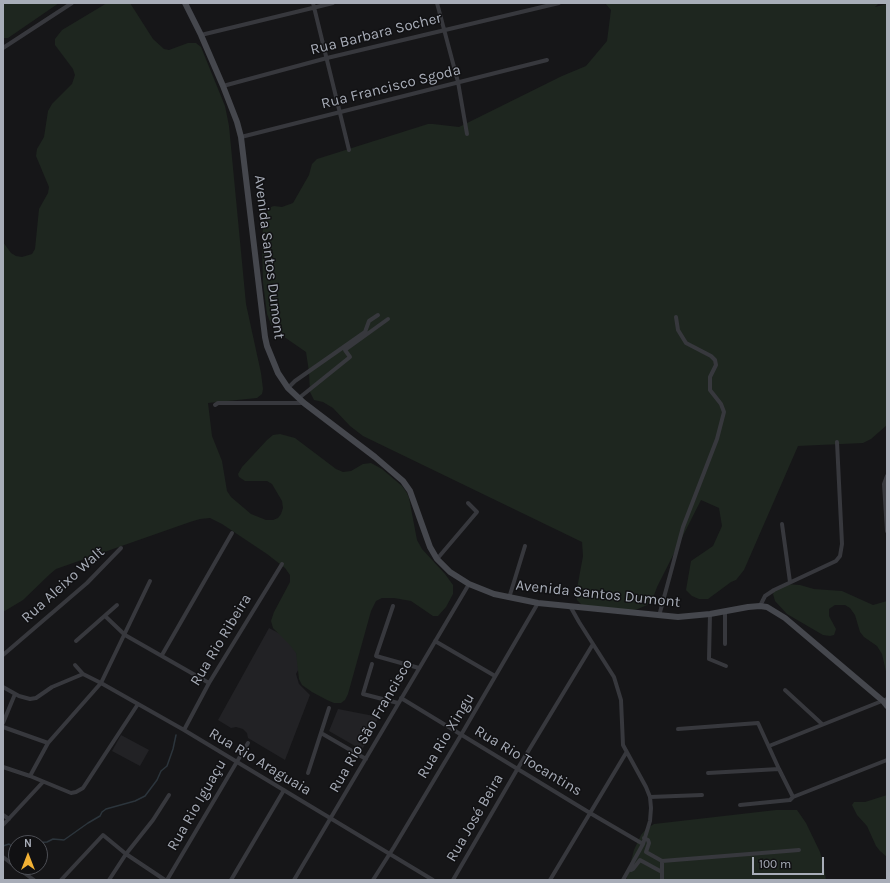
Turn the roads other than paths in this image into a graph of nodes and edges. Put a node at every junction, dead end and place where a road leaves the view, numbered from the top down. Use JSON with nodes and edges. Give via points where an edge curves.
{"nodes":[{"id":1,"x":72,"y":3,"type":"edge"},
{"id":2,"x":185,"y":3,"type":"edge"},
{"id":3,"x":333,"y":3,"type":"edge"},
{"id":4,"x":437,"y":3,"type":"edge"},
{"id":5,"x":560,"y":3,"type":"edge"},
{"id":6,"x":314,"y":5,"type":"edge"},
{"id":7,"x":445,"y":30,"type":"junction"},
{"id":8,"x":201,"y":34,"type":"junction"},
{"id":9,"x":3,"y":48,"type":"edge"},
{"id":10,"x":327,"y":58,"type":"junction"},
{"id":11,"x":547,"y":60,"type":"dead end"},
{"id":12,"x":458,"y":82,"type":"junction"},
{"id":13,"x":223,"y":86,"type":"junction"},
{"id":14,"x":341,"y":112,"type":"junction"},
{"id":15,"x":467,"y":134,"type":"dead end"},
{"id":16,"x":241,"y":137,"type":"junction"},
{"id":17,"x":349,"y":150,"type":"dead end"},
{"id":18,"x":378,"y":314,"type":"dead end"},
{"id":19,"x":676,"y":317,"type":"dead end"},
{"id":20,"x":388,"y":319,"type":"dead end"},
{"id":21,"x":288,"y":388,"type":"junction"},
{"id":22,"x":299,"y":398,"type":"junction"},
{"id":23,"x":304,"y":403,"type":"junction"},
{"id":24,"x":215,"y":405,"type":"dead end"},
{"id":25,"x":837,"y":442,"type":"dead end"},
{"id":26,"x":887,"y":476,"type":"edge"},
{"id":27,"x":468,"y":503,"type":"dead end"},
{"id":28,"x":782,"y":524,"type":"dead end"},
{"id":29,"x":887,"y":531,"type":"edge"},
{"id":30,"x":232,"y":533,"type":"dead end"},
{"id":31,"x":525,"y":546,"type":"dead end"},
{"id":32,"x":121,"y":548,"type":"dead end"},
{"id":33,"x":437,"y":559,"type":"junction"},
{"id":34,"x":282,"y":564,"type":"dead end"},
{"id":35,"x":150,"y":582,"type":"dead end"},
{"id":36,"x":790,"y":582,"type":"junction"},
{"id":37,"x":469,"y":584,"type":"junction"},
{"id":38,"x":509,"y":598,"type":"junction"},
{"id":39,"x":538,"y":603,"type":"junction"},
{"id":40,"x":117,"y":605,"type":"dead end"},
{"id":41,"x":393,"y":606,"type":"dead end"},
{"id":42,"x":570,"y":606,"type":"junction"},
{"id":43,"x":760,"y":606,"type":"junction"},
{"id":44,"x":725,"y":611,"type":"junction"},
{"id":45,"x":710,"y":614,"type":"junction"},
{"id":46,"x":105,"y":616,"type":"junction"},
{"id":47,"x":659,"y":616,"type":"junction"},
{"id":48,"x":125,"y":635,"type":"junction"},
{"id":49,"x":76,"y":641,"type":"dead end"},
{"id":50,"x":435,"y":641,"type":"junction"},
{"id":51,"x":593,"y":644,"type":"junction"},
{"id":52,"x":725,"y":644,"type":"dead end"},
{"id":53,"x":3,"y":655,"type":"edge"},
{"id":54,"x":162,"y":655,"type":"junction"},
{"id":55,"x":372,"y":664,"type":"dead end"},
{"id":56,"x":75,"y":665,"type":"dead end"},
{"id":57,"x":726,"y":666,"type":"dead end"},
{"id":58,"x":419,"y":668,"type":"junction"},
{"id":59,"x":83,"y":674,"type":"junction"},
{"id":60,"x":495,"y":676,"type":"junction"},
{"id":61,"x":101,"y":683,"type":"junction"},
{"id":62,"x":209,"y":683,"type":"junction"},
{"id":63,"x":3,"y":687,"type":"edge"},
{"id":64,"x":785,"y":690,"type":"dead end"},
{"id":65,"x":15,"y":694,"type":"junction"},
{"id":66,"x":401,"y":698,"type":"junction"},
{"id":67,"x":886,"y":702,"type":"edge"},
{"id":68,"x":398,"y":703,"type":"junction"},
{"id":69,"x":138,"y":704,"type":"junction"},
{"id":70,"x":329,"y":708,"type":"dead end"},
{"id":71,"x":3,"y":723,"type":"edge"},
{"id":72,"x":822,"y":724,"type":"junction"},
{"id":73,"x":3,"y":727,"type":"edge"},
{"id":74,"x":678,"y":729,"type":"dead end"},
{"id":75,"x":184,"y":730,"type":"junction"},
{"id":76,"x":321,"y":733,"type":"junction"},
{"id":77,"x":461,"y":735,"type":"junction"},
{"id":78,"x":48,"y":743,"type":"junction"},
{"id":79,"x":248,"y":743,"type":"dead end"},
{"id":80,"x":769,"y":746,"type":"junction"},
{"id":81,"x":626,"y":752,"type":"junction"},
{"id":82,"x":366,"y":758,"type":"junction"},
{"id":83,"x":887,"y":760,"type":"edge"},
{"id":84,"x":237,"y":761,"type":"junction"},
{"id":85,"x":3,"y":767,"type":"edge"},
{"id":86,"x":518,"y":768,"type":"junction"},
{"id":87,"x":779,"y":770,"type":"junction"},
{"id":88,"x":308,"y":773,"type":"dead end"},
{"id":89,"x":708,"y":773,"type":"dead end"},
{"id":90,"x":30,"y":776,"type":"junction"},
{"id":91,"x":43,"y":782,"type":"junction"},
{"id":92,"x":284,"y":790,"type":"junction"},
{"id":93,"x":169,"y":795,"type":"dead end"},
{"id":94,"x":702,"y":795,"type":"dead end"},
{"id":95,"x":650,"y":797,"type":"junction"},
{"id":96,"x":793,"y":797,"type":"junction"},
{"id":97,"x":740,"y":805,"type":"dead end"},
{"id":98,"x":590,"y":814,"type":"junction"},
{"id":99,"x":3,"y":815,"type":"edge"},
{"id":100,"x":331,"y":818,"type":"junction"},
{"id":101,"x":9,"y":820,"type":"junction"},
{"id":102,"x":3,"y":825,"type":"edge"},
{"id":103,"x":644,"y":838,"type":"junction"},
{"id":104,"x":642,"y":844,"type":"junction"},
{"id":105,"x":799,"y":850,"type":"dead end"},
{"id":106,"x":646,"y":852,"type":"junction"},
{"id":107,"x":126,"y":854,"type":"junction"},
{"id":108,"x":390,"y":854,"type":"junction"},
{"id":109,"x":640,"y":860,"type":"junction"},
{"id":110,"x":662,"y":861,"type":"junction"},
{"id":111,"x":629,"y":869,"type":"junction"},
{"id":112,"x":662,"y":872,"type":"junction"},
{"id":113,"x":61,"y":880,"type":"edge"},
{"id":114,"x":109,"y":880,"type":"edge"},
{"id":115,"x":166,"y":880,"type":"edge"},
{"id":116,"x":231,"y":880,"type":"edge"},
{"id":117,"x":294,"y":880,"type":"edge"},
{"id":118,"x":373,"y":880,"type":"edge"},
{"id":119,"x":433,"y":880,"type":"edge"},
{"id":120,"x":453,"y":880,"type":"edge"},
{"id":121,"x":550,"y":880,"type":"edge"},
{"id":122,"x":623,"y":880,"type":"edge"},
{"id":123,"x":662,"y":880,"type":"edge"}],
"edges":[{"from":1,"to":9,"type":"street"},
{"from":2,"to":8,"type":"street","name":"Avenida Santos Dumont"},
{"from":3,"to":6,"type":"street"},
{"from":4,"to":7,"type":"street"},
{"from":5,"to":7,"type":"street","name":"Rua Barbara Socher"},
{"from":6,"to":8,"type":"street"},
{"from":6,"to":10,"type":"street"},
{"from":7,"to":10,"type":"street","name":"Rua Barbara Socher"},
{"from":7,"to":12,"type":"street"},
{"from":8,"to":13,"type":"street","name":"Avenida Santos Dumont"},
{"from":10,"to":13,"type":"street","name":"Rua Barbara Socher"},
{"from":10,"to":14,"type":"street"},
{"from":11,"to":12,"type":"street","name":"Rua Francisco Sgoda"},
{"from":12,"to":14,"type":"street","name":"Rua Francisco Sgoda"},
{"from":12,"to":15,"type":"street"},
{"from":13,"to":16,"type":"street","name":"Avenida Santos Dumont"},
{"from":14,"to":16,"type":"street","name":"Rua Francisco Sgoda"},
{"from":14,"to":17,"type":"street"},
{"from":16,"to":21,"type":"street","name":"Avenida Santos Dumont","via":[[265,337],[278,373]]},
{"from":18,"to":21,"type":"street","via":[[369,320],[365,332]]},
{"from":19,"to":47,"type":"street","via":[[678,330],[686,343],[715,360],[716,365],[710,377],[710,390],[724,412],[717,439],[684,527]]},
{"from":20,"to":22,"type":"street","via":[[345,350],[350,357]]},
{"from":21,"to":22,"type":"street","name":"Avenida Santos Dumont"},
{"from":22,"to":23,"type":"street","name":"Avenida Santos Dumont"},
{"from":23,"to":24,"type":"street"},
{"from":23,"to":33,"type":"street","name":"Avenida Santos Dumont","via":[[403,481],[410,490],[430,547]]},
{"from":25,"to":36,"type":"street","via":[[842,544],[840,556],[836,561]]},
{"from":26,"to":29,"type":"street","via":[[884,484]]},
{"from":27,"to":33,"type":"street","via":[[477,512]]},
{"from":28,"to":36,"type":"street"},
{"from":30,"to":54,"type":"street"},
{"from":31,"to":38,"type":"street"},
{"from":32,"to":53,"type":"street","name":"Rua Aleixo Walt","via":[[87,584]]},
{"from":33,"to":37,"type":"street","name":"Avenida Santos Dumont","via":[[450,572]]},
{"from":34,"to":62,"type":"street","name":"Rua Rio Ribeira"},
{"from":35,"to":48,"type":"street"},
{"from":36,"to":43,"type":"street","via":[[765,596]]},
{"from":37,"to":38,"type":"street","name":"Avenida Santos Dumont"},
{"from":37,"to":50,"type":"street","name":"Rua Rio São Francisco"},
{"from":38,"to":39,"type":"street","name":"Avenida Santos Dumont"},
{"from":39,"to":42,"type":"street","name":"Avenida Santos Dumont"},
{"from":39,"to":60,"type":"street","name":"Rua Rio Xingu"},
{"from":40,"to":46,"type":"street"},
{"from":41,"to":58,"type":"street","via":[[376,656]]},
{"from":42,"to":47,"type":"street","name":"Avenida Santos Dumont"},
{"from":42,"to":51,"type":"street"},
{"from":43,"to":44,"type":"street","name":"Avenida Santos Dumont"},
{"from":43,"to":67,"type":"street","via":[[785,618]]},
{"from":44,"to":45,"type":"street","name":"Avenida Santos Dumont"},
{"from":44,"to":52,"type":"street"},
{"from":45,"to":47,"type":"street","name":"Avenida Santos Dumont"},
{"from":45,"to":57,"type":"street","via":[[708,659]]},
{"from":46,"to":48,"type":"street"},
{"from":46,"to":49,"type":"street"},
{"from":48,"to":54,"type":"street"},
{"from":48,"to":61,"type":"street"},
{"from":50,"to":58,"type":"street","name":"Rua Rio São Francisco"},
{"from":50,"to":60,"type":"street"},
{"from":51,"to":81,"type":"street","via":[[619,689],[623,745]]},
{"from":51,"to":86,"type":"street","name":"Rua José Beira"},
{"from":54,"to":62,"type":"street"},
{"from":55,"to":68,"type":"street","via":[[363,694]]},
{"from":56,"to":59,"type":"street","name":"Rua Rio Araguaia"},
{"from":58,"to":66,"type":"street","name":"Rua Rio São Francisco"},
{"from":59,"to":61,"type":"street","name":"Rua Rio Araguaia"},
{"from":59,"to":65,"type":"street","via":[[52,687],[36,698]]},
{"from":60,"to":77,"type":"street","name":"Rua Rio Xingu"},
{"from":61,"to":69,"type":"street","name":"Rua Rio Araguaia"},
{"from":61,"to":78,"type":"street"},
{"from":62,"to":75,"type":"street","name":"Rua Rio Ribeira"},
{"from":63,"to":65,"type":"street"},
{"from":64,"to":72,"type":"street"},
{"from":65,"to":71,"type":"street"},
{"from":66,"to":68,"type":"street","name":"Rua Rio São Francisco"},
{"from":66,"to":77,"type":"street","name":"Rua Rio Tocantins"},
{"from":67,"to":72,"type":"street"},
{"from":68,"to":82,"type":"street","name":"Rua Rio São Francisco"},
{"from":69,"to":75,"type":"street","name":"Rua Rio Araguaia"},
{"from":69,"to":91,"type":"street","via":[[83,788],[71,793]]},
{"from":70,"to":76,"type":"street"},
{"from":72,"to":80,"type":"street"},
{"from":73,"to":78,"type":"street"},
{"from":74,"to":80,"type":"street","via":[[758,723]]},
{"from":75,"to":84,"type":"street","name":"Rua Rio Araguaia"},
{"from":76,"to":82,"type":"street"},
{"from":76,"to":88,"type":"street"},
{"from":77,"to":86,"type":"street","name":"Rua Rio Tocantins"},
{"from":77,"to":108,"type":"street","name":"Rua Rio Xingu"},
{"from":78,"to":90,"type":"street"},
{"from":79,"to":84,"type":"street","name":"Rua Rio Iguaçu"},
{"from":80,"to":87,"type":"street"},
{"from":81,"to":95,"type":"street"},
{"from":81,"to":98,"type":"street"},
{"from":82,"to":100,"type":"street","name":"Rua Rio São Francisco"},
{"from":83,"to":96,"type":"street"},
{"from":84,"to":92,"type":"street","name":"Rua Rio Araguaia"},
{"from":84,"to":115,"type":"street","name":"Rua Rio Iguaçu"},
{"from":85,"to":90,"type":"street"},
{"from":86,"to":98,"type":"street","name":"Rua Rio Tocantins"},
{"from":86,"to":120,"type":"street","name":"Rua José Beira"},
{"from":87,"to":89,"type":"street"},
{"from":87,"to":96,"type":"street"},
{"from":90,"to":91,"type":"street"},
{"from":91,"to":101,"type":"street"},
{"from":92,"to":100,"type":"street","name":"Rua Rio Araguaia"},
{"from":92,"to":116,"type":"street"},
{"from":93,"to":107,"type":"street"},
{"from":94,"to":95,"type":"street"},
{"from":95,"to":103,"type":"street","via":[[651,818]]},
{"from":96,"to":97,"type":"street","via":[[790,800]]},
{"from":98,"to":104,"type":"street","name":"Rua Rio Tocantins"},
{"from":98,"to":121,"type":"street"},
{"from":99,"to":101,"type":"street"},
{"from":100,"to":108,"type":"street","name":"Rua Rio Araguaia"},
{"from":100,"to":117,"type":"street","name":"Rua Rio São Francisco"},
{"from":101,"to":102,"type":"street"},
{"from":103,"to":104,"type":"street"},
{"from":103,"to":106,"type":"street","via":[[649,843]]},
{"from":104,"to":111,"type":"street"},
{"from":105,"to":110,"type":"street"},
{"from":106,"to":109,"type":"street"},
{"from":106,"to":110,"type":"street"},
{"from":107,"to":113,"type":"street","via":[[103,835]]},
{"from":107,"to":114,"type":"street"},
{"from":107,"to":115,"type":"street"},
{"from":108,"to":118,"type":"street","name":"Rua Rio Xingu"},
{"from":108,"to":119,"type":"street","name":"Rua Rio Araguaia"},
{"from":109,"to":111,"type":"street","via":[[633,869]]},
{"from":109,"to":112,"type":"street"},
{"from":110,"to":112,"type":"street"},
{"from":111,"to":122,"type":"street"},
{"from":112,"to":123,"type":"street"}]}
